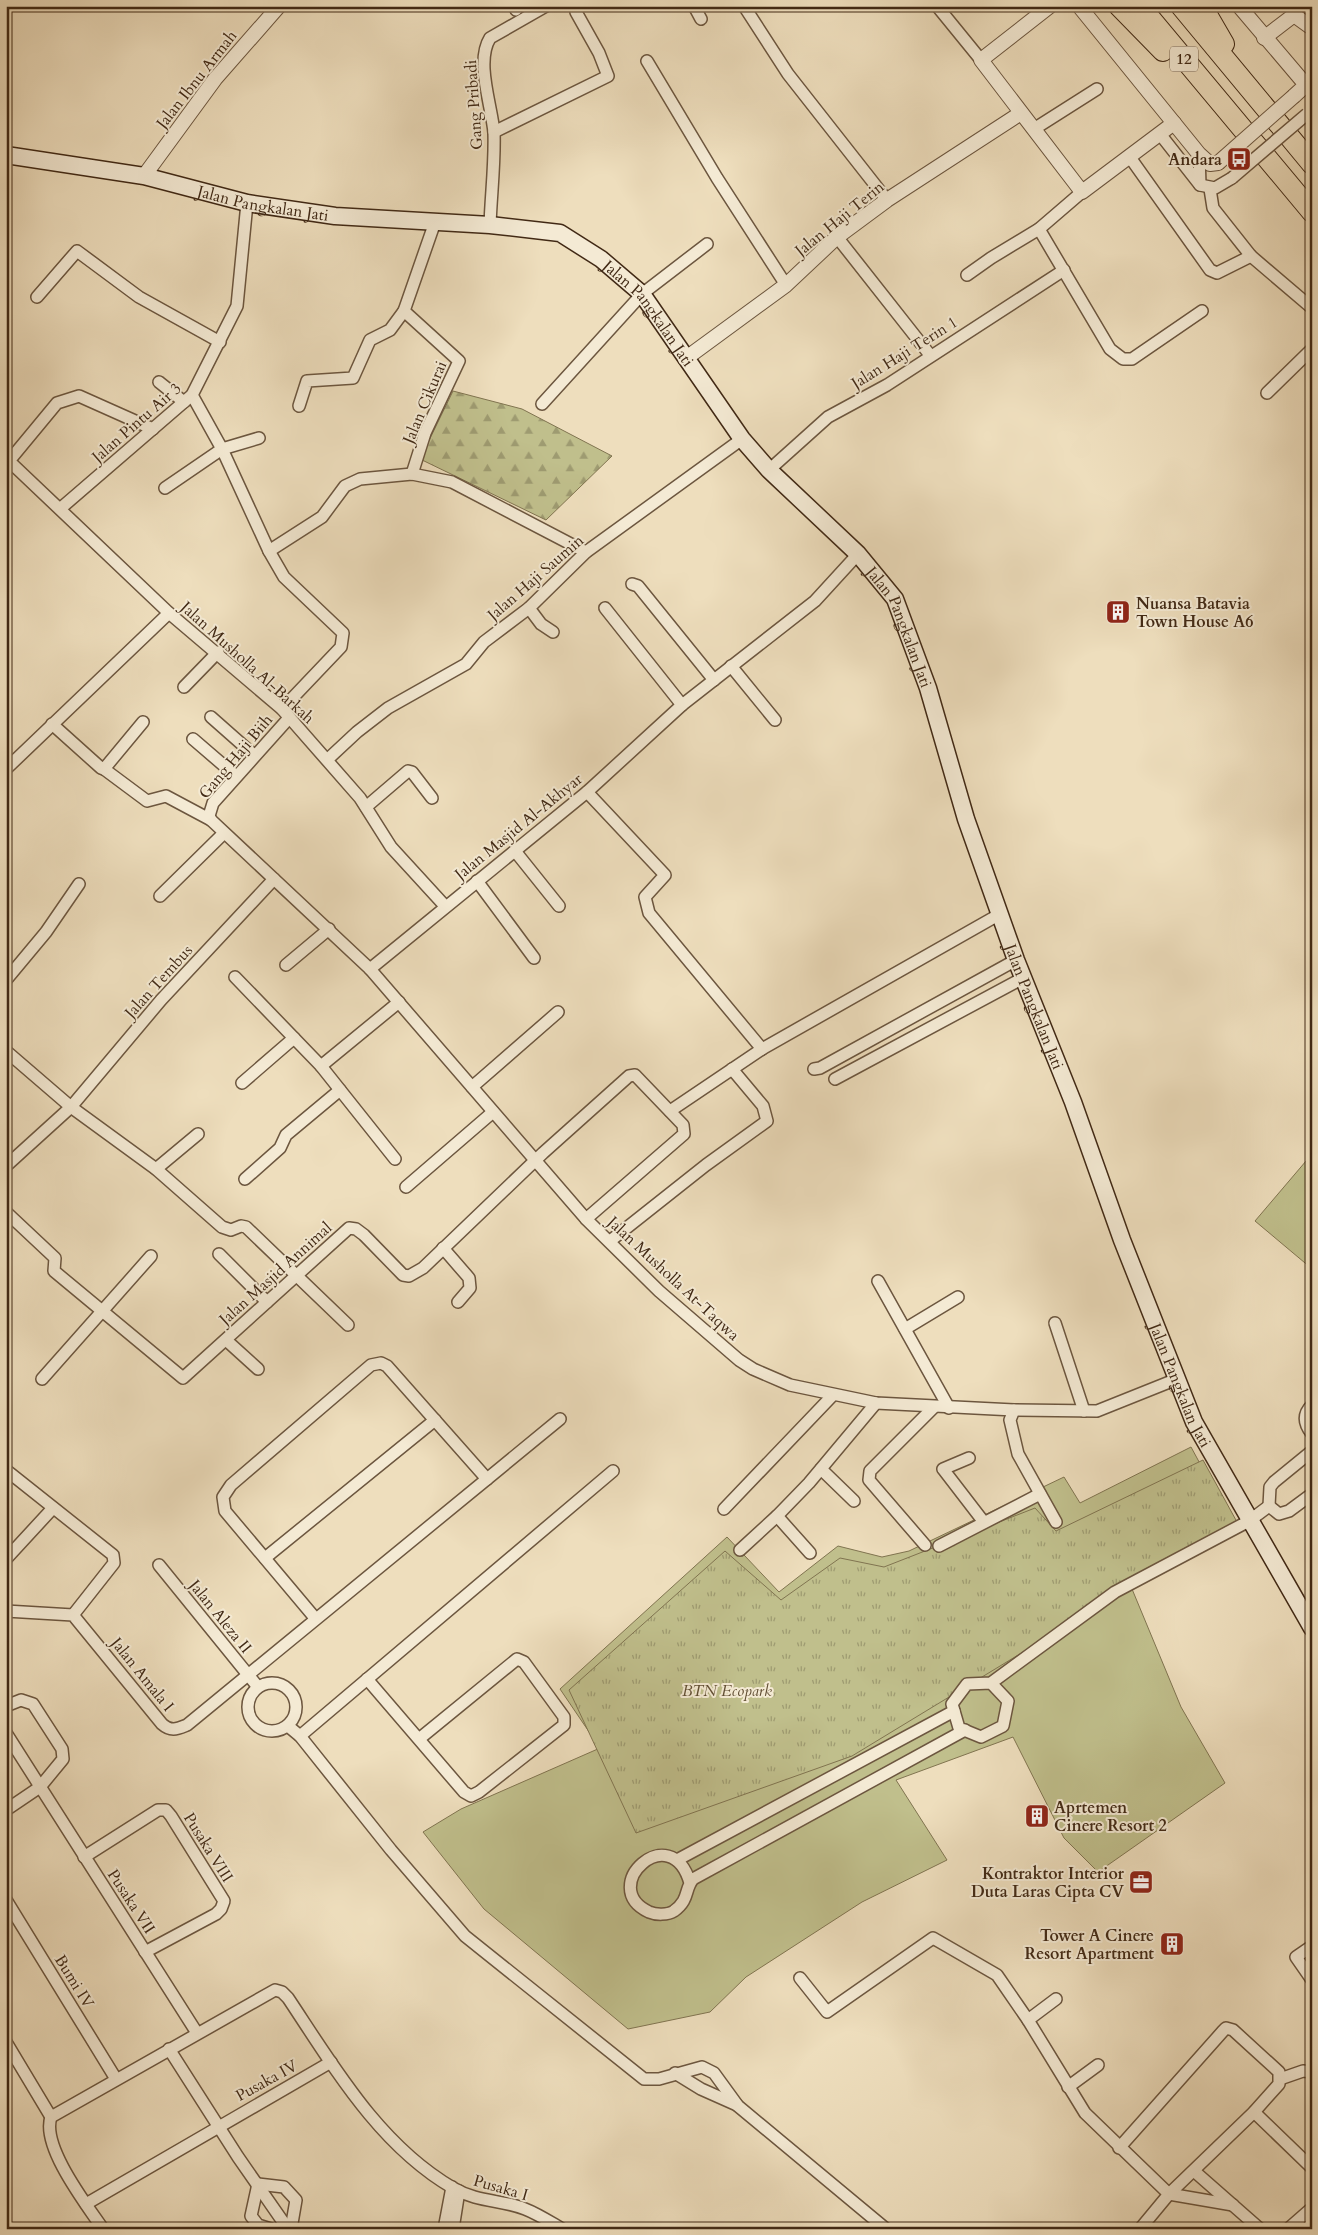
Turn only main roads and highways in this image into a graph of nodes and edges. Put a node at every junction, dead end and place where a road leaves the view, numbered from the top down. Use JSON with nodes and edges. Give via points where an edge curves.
{"nodes":[{"id":1,"x":1120,"y":6,"type":"edge"},
{"id":2,"x":1140,"y":6,"type":"edge"},
{"id":3,"x":1181,"y":6,"type":"edge"},
{"id":4,"x":1202,"y":6,"type":"edge"},
{"id":5,"x":1253,"y":94,"type":"junction"},
{"id":6,"x":1229,"y":111,"type":"junction"},
{"id":7,"x":6,"y":155,"type":"edge"},
{"id":8,"x":1312,"y":164,"type":"edge"},
{"id":9,"x":1312,"y":212,"type":"edge"},
{"id":10,"x":1312,"y":1628,"type":"edge"}],
"edges":[{"from":1,"to":6,"type":"highway","via":[[1148,38]]},
{"from":2,"to":6,"type":"highway","number":"12"},
{"from":3,"to":5,"type":"highway","number":"12"},
{"from":4,"to":5,"type":"highway"},
{"from":5,"to":8,"type":"highway","number":"12"},
{"from":6,"to":9,"type":"highway","number":"12"},
{"from":7,"to":10,"type":"main road","name":"Jalan Pangkalan Jati","via":[[144,176],[247,203],[335,216],[490,225],[560,233],[601,259],[642,294],[742,439],[769,470],[858,554],[895,599],[928,688],[966,818],[1016,960],[1194,1422]]}]}
